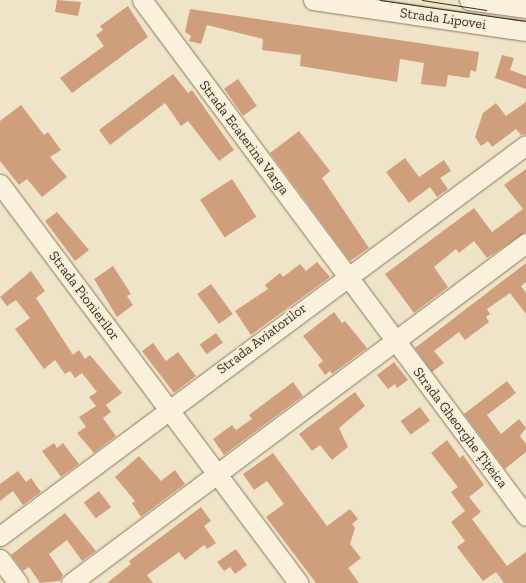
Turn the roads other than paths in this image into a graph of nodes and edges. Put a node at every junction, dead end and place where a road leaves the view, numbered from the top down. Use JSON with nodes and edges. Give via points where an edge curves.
{"nodes":[{"id":1,"x":142,"y":0,"type":"edge"},
{"id":2,"x":313,"y":0,"type":"edge"},
{"id":3,"x":469,"y":0,"type":"edge"},
{"id":4,"x":526,"y":8,"type":"edge"},
{"id":5,"x":526,"y":31,"type":"edge"},
{"id":6,"x":526,"y":145,"type":"edge"},
{"id":7,"x":0,"y":184,"type":"edge"},
{"id":8,"x":526,"y":243,"type":"edge"},
{"id":9,"x":347,"y":275,"type":"junction"},
{"id":10,"x":394,"y":341,"type":"junction"},
{"id":11,"x":168,"y":409,"type":"junction"},
{"id":12,"x":218,"y":472,"type":"junction"},
{"id":13,"x":526,"y":516,"type":"edge"},
{"id":14,"x":0,"y":536,"type":"edge"},
{"id":15,"x":0,"y":559,"type":"edge"},
{"id":16,"x":18,"y":583,"type":"edge"},
{"id":17,"x":71,"y":583,"type":"edge"},
{"id":18,"x":298,"y":583,"type":"edge"}],
"edges":[{"from":1,"to":9,"type":"street","name":"Strada Ecaterina Varga"},
{"from":2,"to":5,"type":"street","name":"Strada Lipovei"},
{"from":3,"to":4,"type":"street","name":"Strada Lipovei"},
{"from":6,"to":9,"type":"street","name":"Strada Aviatorilor"},
{"from":7,"to":11,"type":"street","name":"Strada Pionierilor"},
{"from":8,"to":10,"type":"street"},
{"from":9,"to":10,"type":"street","name":"Strada Ecaterina Varga"},
{"from":9,"to":11,"type":"street","name":"Strada Aviatorilor"},
{"from":10,"to":12,"type":"street"},
{"from":10,"to":13,"type":"street","name":"Strada Gheorghe Țițeica"},
{"from":11,"to":12,"type":"street","name":"Strada Pionierilor"},
{"from":11,"to":14,"type":"street","name":"Strada Aviatorilor"},
{"from":12,"to":17,"type":"street"},
{"from":12,"to":18,"type":"street","name":"Strada Pionierilor"},
{"from":15,"to":16,"type":"street"}]}
